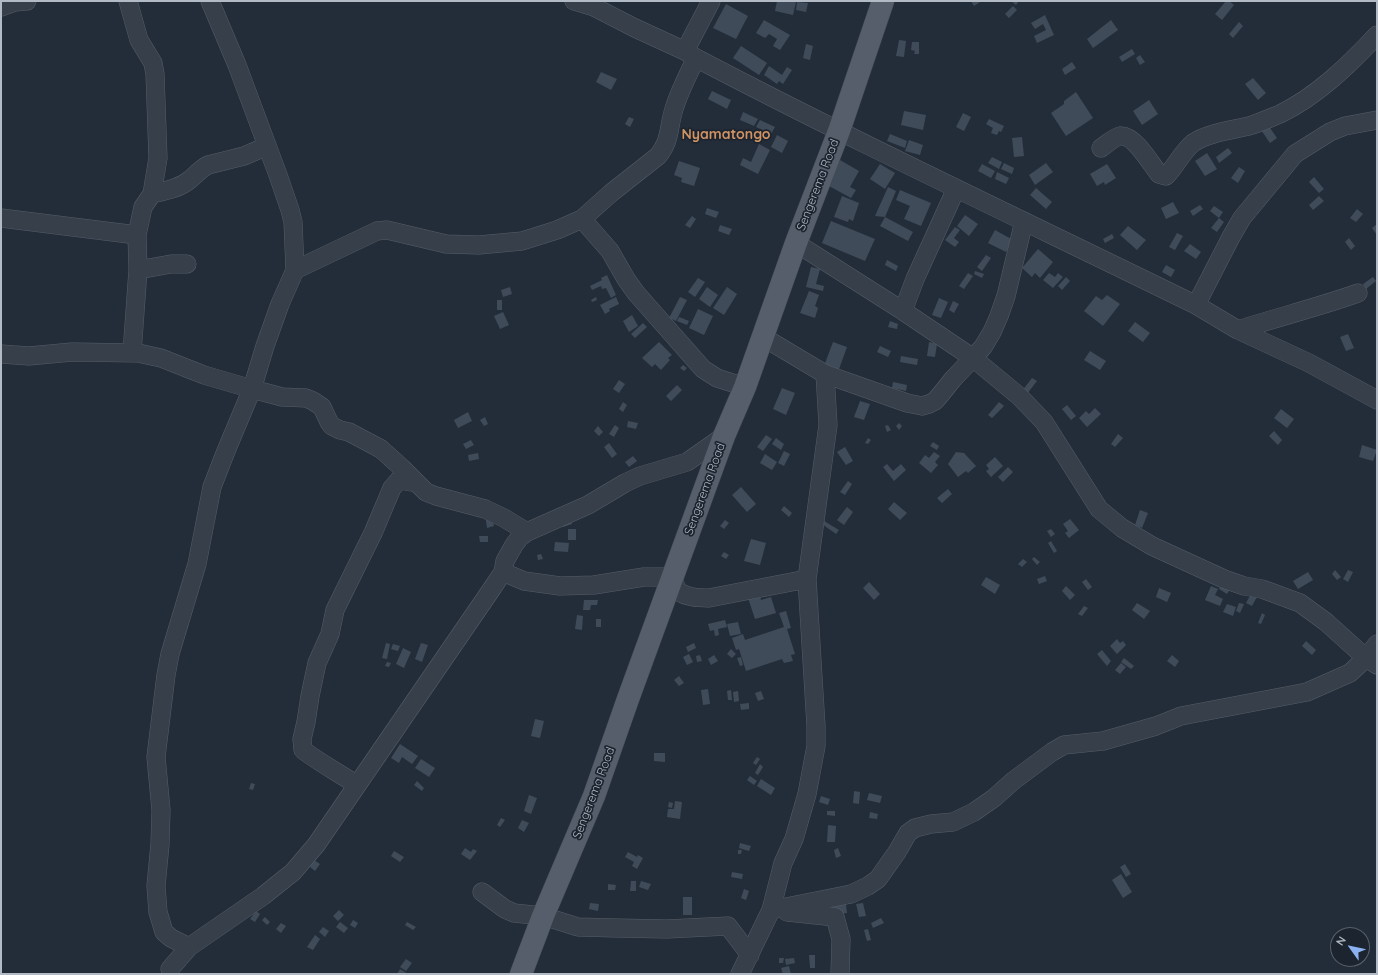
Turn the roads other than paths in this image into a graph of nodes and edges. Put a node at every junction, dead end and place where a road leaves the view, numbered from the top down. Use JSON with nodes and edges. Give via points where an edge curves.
{"nodes":[{"id":1,"x":27,"y":1,"type":"edge"},
{"id":2,"x":128,"y":1,"type":"edge"},
{"id":3,"x":210,"y":1,"type":"edge"},
{"id":4,"x":574,"y":1,"type":"edge"},
{"id":5,"x":711,"y":1,"type":"edge"},
{"id":6,"x":883,"y":1,"type":"edge"},
{"id":7,"x":1,"y":7,"type":"edge"},
{"id":8,"x":1377,"y":35,"type":"edge"},
{"id":9,"x":690,"y":54,"type":"junction"},
{"id":10,"x":1377,"y":120,"type":"edge"},
{"id":11,"x":839,"y":131,"type":"junction"},
{"id":12,"x":267,"y":146,"type":"junction"},
{"id":13,"x":1101,"y":148,"type":"dead end"},
{"id":14,"x":956,"y":189,"type":"junction"},
{"id":15,"x":152,"y":194,"type":"junction"},
{"id":16,"x":1,"y":218,"type":"edge"},
{"id":17,"x":582,"y":219,"type":"junction"},
{"id":18,"x":1024,"y":220,"type":"junction"},
{"id":19,"x":137,"y":235,"type":"junction"},
{"id":20,"x":796,"y":243,"type":"junction"},
{"id":21,"x":188,"y":264,"type":"dead end"},
{"id":22,"x":138,"y":270,"type":"junction"},
{"id":23,"x":295,"y":270,"type":"junction"},
{"id":24,"x":1358,"y":293,"type":"dead end"},
{"id":25,"x":1196,"y":305,"type":"junction"},
{"id":26,"x":903,"y":311,"type":"junction"},
{"id":27,"x":1238,"y":330,"type":"junction"},
{"id":28,"x":763,"y":337,"type":"junction"},
{"id":29,"x":132,"y":353,"type":"junction"},
{"id":30,"x":1,"y":354,"type":"edge"},
{"id":31,"x":973,"y":358,"type":"junction"},
{"id":32,"x":825,"y":374,"type":"junction"},
{"id":33,"x":745,"y":387,"type":"junction"},
{"id":34,"x":252,"y":389,"type":"junction"},
{"id":35,"x":1377,"y":400,"type":"edge"},
{"id":36,"x":724,"y":436,"type":"junction"},
{"id":37,"x":417,"y":483,"type":"junction"},
{"id":38,"x":527,"y":532,"type":"junction"},
{"id":39,"x":503,"y":572,"type":"junction"},
{"id":40,"x":673,"y":577,"type":"junction"},
{"id":41,"x":807,"y":579,"type":"junction"},
{"id":42,"x":1377,"y":644,"type":"edge"},
{"id":43,"x":1371,"y":662,"type":"edge"},
{"id":44,"x":357,"y":786,"type":"junction"},
{"id":45,"x":482,"y":892,"type":"dead end"},
{"id":46,"x":771,"y":910,"type":"junction"},
{"id":47,"x":543,"y":916,"type":"junction"},
{"id":48,"x":189,"y":947,"type":"junction"},
{"id":49,"x":750,"y":955,"type":"junction"},
{"id":50,"x":170,"y":969,"type":"dead end"},
{"id":51,"x":521,"y":974,"type":"edge"},
{"id":52,"x":740,"y":974,"type":"edge"},
{"id":53,"x":840,"y":974,"type":"edge"}],
"edges":[{"from":1,"to":7,"type":"street"},
{"from":2,"to":15,"type":"street","via":[[139,40],[153,63],[155,74],[158,158]]},
{"from":3,"to":12,"type":"street"},
{"from":4,"to":9,"type":"street","via":[[594,7]]},
{"from":5,"to":9,"type":"street"},
{"from":6,"to":11,"type":"main road","name":"Sengerema Road"},
{"from":8,"to":13,"type":"street","via":[[1343,69],[1309,97],[1280,114],[1251,125],[1204,137],[1193,143],[1166,176],[1159,174],[1135,143],[1126,137],[1119,136]]},
{"from":9,"to":11,"type":"street"},
{"from":9,"to":17,"type":"street","via":[[664,148],[658,156]]},
{"from":10,"to":25,"type":"street","via":[[1345,126],[1330,132],[1295,154],[1242,218]]},
{"from":11,"to":14,"type":"street"},
{"from":11,"to":20,"type":"main road","name":"Sengerema Road"},
{"from":12,"to":15,"type":"street","via":[[244,156],[203,167],[178,188]]},
{"from":12,"to":23,"type":"street","via":[[293,222]]},
{"from":14,"to":18,"type":"street"},
{"from":14,"to":26,"type":"street"},
{"from":15,"to":19,"type":"street","via":[[142,207]]},
{"from":16,"to":19,"type":"street"},
{"from":17,"to":23,"type":"street","via":[[522,241],[479,245],[446,244],[386,230],[377,231]]},
{"from":17,"to":33,"type":"street","via":[[610,251],[636,292],[703,369],[717,378]]},
{"from":18,"to":25,"type":"street"},
{"from":18,"to":31,"type":"street","via":[[1000,316],[983,348]]},
{"from":19,"to":22,"type":"street"},
{"from":20,"to":26,"type":"street"},
{"from":20,"to":28,"type":"main road","name":"Sengerema Road"},
{"from":21,"to":22,"type":"street","via":[[171,264]]},
{"from":22,"to":29,"type":"street"},
{"from":23,"to":34,"type":"street","via":[[275,318]]},
{"from":24,"to":27,"type":"street"},
{"from":25,"to":27,"type":"street"},
{"from":26,"to":31,"type":"street"},
{"from":27,"to":35,"type":"street"},
{"from":28,"to":32,"type":"street"},
{"from":28,"to":33,"type":"main road","name":"Sengerema Road"},
{"from":29,"to":30,"type":"street","via":[[72,352],[29,356]]},
{"from":29,"to":34,"type":"street","via":[[161,358],[204,375]]},
{"from":31,"to":32,"type":"street","via":[[935,401],[922,406]]},
{"from":31,"to":43,"type":"street","via":[[1020,397],[1044,422],[1099,509],[1108,518],[1146,542],[1224,579],[1300,603],[1326,622]]},
{"from":32,"to":41,"type":"street","via":[[828,425]]},
{"from":33,"to":36,"type":"main road","name":"Sengerema Road"},
{"from":34,"to":37,"type":"street","via":[[282,397],[306,398],[313,401],[322,407],[332,426],[349,432],[381,450]]},
{"from":34,"to":48,"type":"street","via":[[212,487],[197,564],[170,654],[156,757],[161,810],[156,886],[158,912],[164,932]]},
{"from":36,"to":38,"type":"street","via":[[686,462],[640,476],[588,505]]},
{"from":36,"to":40,"type":"main road","name":"Sengerema Road"},
{"from":37,"to":38,"type":"street","via":[[426,492],[486,509]]},
{"from":37,"to":44,"type":"street","via":[[399,480],[392,488],[335,610],[330,634],[317,663],[310,696],[302,739],[303,750]]},
{"from":38,"to":39,"type":"street","via":[[514,545],[505,561]]},
{"from":39,"to":40,"type":"street","via":[[524,581],[560,586],[594,585],[644,577]]},
{"from":39,"to":44,"type":"street"},
{"from":40,"to":41,"type":"street","via":[[677,591],[696,598],[708,598]]},
{"from":40,"to":47,"type":"main road","name":"Sengerema Road","via":[[594,796]]},
{"from":41,"to":46,"type":"street","via":[[816,746],[807,794],[794,839],[783,864]]},
{"from":42,"to":43,"type":"street"},
{"from":43,"to":46,"type":"street","via":[[1307,692],[1181,716],[1156,726],[1103,740],[1064,746],[1052,752],[974,812],[953,822],[931,824],[915,828],[908,833],[878,879],[868,886],[851,894]]},
{"from":44,"to":48,"type":"street","via":[[316,845],[293,872]]},
{"from":45,"to":47,"type":"street","via":[[514,913]]},
{"from":46,"to":49,"type":"street"},
{"from":46,"to":53,"type":"street","via":[[835,917],[841,939]]},
{"from":47,"to":49,"type":"street","via":[[578,926],[593,927],[667,929],[728,926]]},
{"from":47,"to":51,"type":"main road","name":"Sengerema Road"},
{"from":48,"to":50,"type":"street"},
{"from":49,"to":52,"type":"street"}]}
